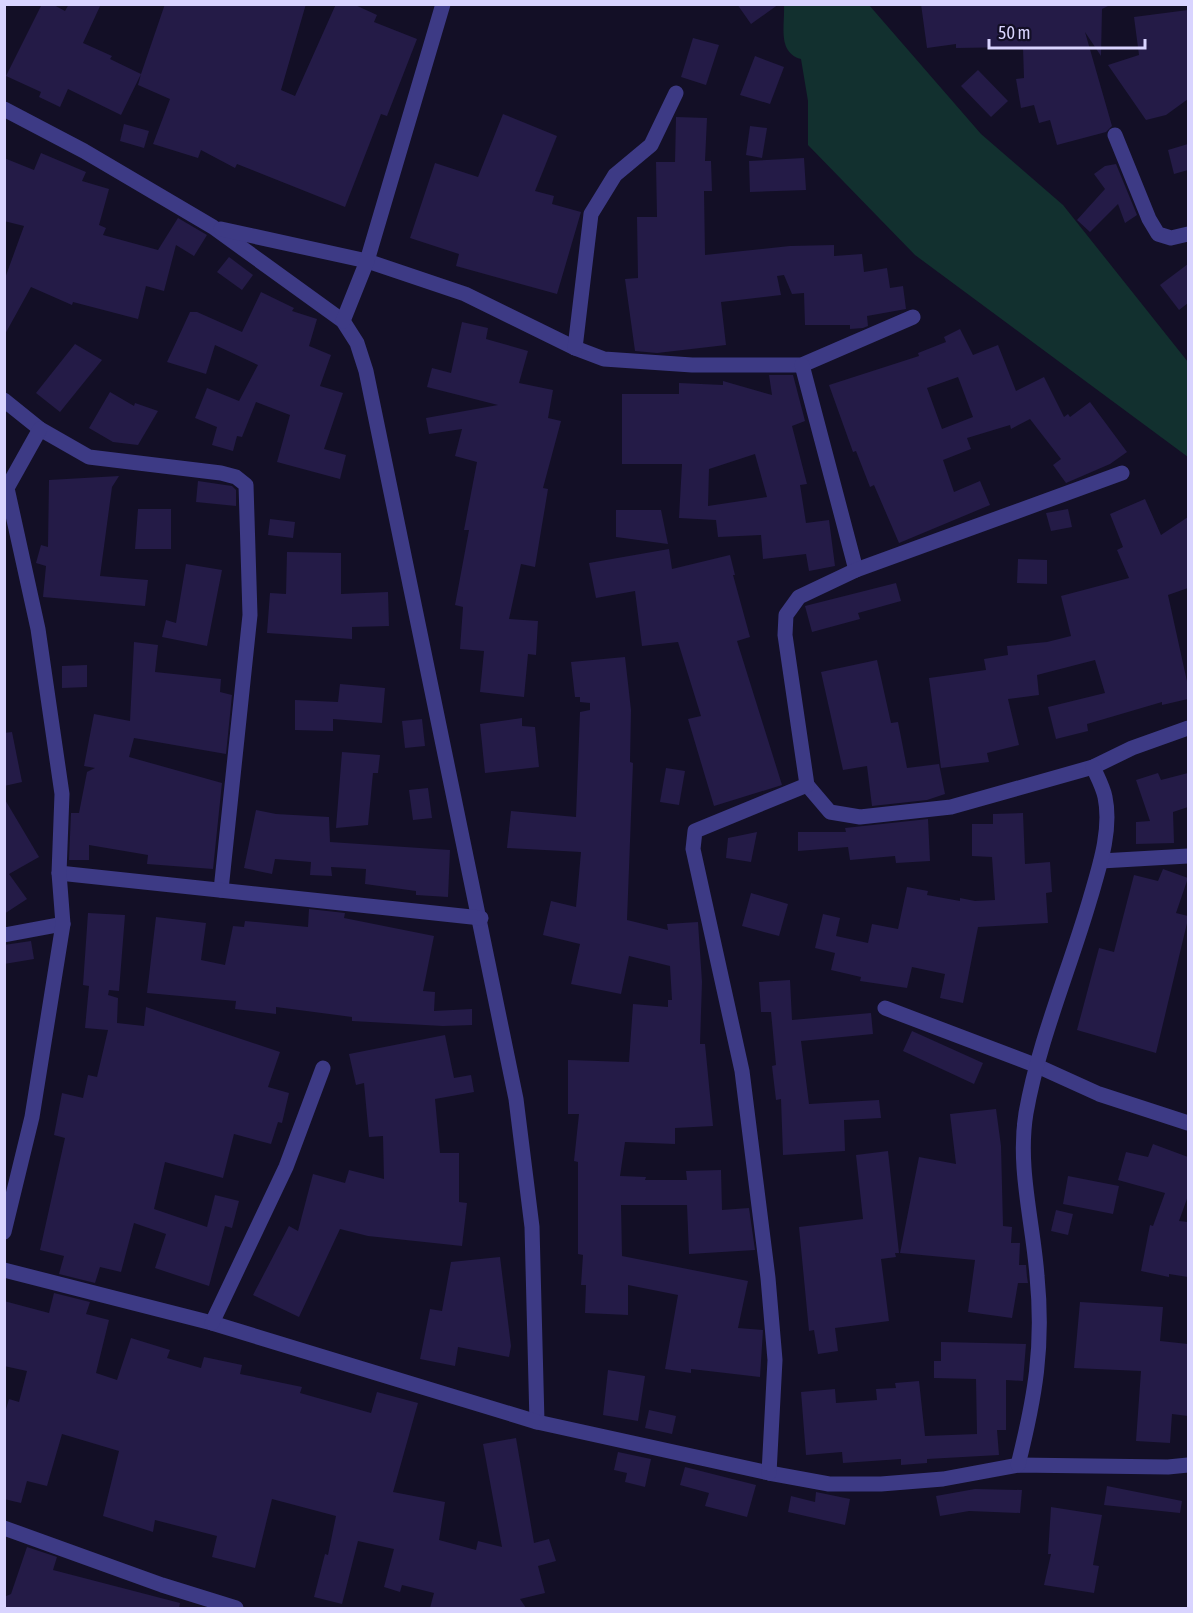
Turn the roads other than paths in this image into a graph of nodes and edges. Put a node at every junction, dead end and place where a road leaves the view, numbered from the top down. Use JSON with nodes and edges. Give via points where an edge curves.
{"nodes":[{"id":1,"x":437,"y":6,"type":"edge"},
{"id":2,"x":676,"y":93,"type":"dead end"},
{"id":3,"x":4,"y":109,"type":"edge"},
{"id":4,"x":1115,"y":135,"type":"dead end"},
{"id":5,"x":213,"y":227,"type":"junction"},
{"id":6,"x":1188,"y":234,"type":"edge"},
{"id":7,"x":367,"y":261,"type":"junction"},
{"id":8,"x":913,"y":316,"type":"dead end"},
{"id":9,"x":343,"y":321,"type":"junction"},
{"id":10,"x":576,"y":348,"type":"junction"},
{"id":11,"x":802,"y":364,"type":"junction"},
{"id":12,"x":4,"y":400,"type":"edge"},
{"id":13,"x":40,"y":429,"type":"junction"},
{"id":14,"x":1122,"y":473,"type":"dead end"},
{"id":15,"x":6,"y":488,"type":"edge"},
{"id":16,"x":856,"y":570,"type":"junction"},
{"id":17,"x":1188,"y":728,"type":"edge"},
{"id":18,"x":1094,"y":767,"type":"junction"},
{"id":19,"x":807,"y":786,"type":"junction"},
{"id":20,"x":1188,"y":855,"type":"edge"},
{"id":21,"x":1101,"y":861,"type":"junction"},
{"id":22,"x":59,"y":873,"type":"junction"},
{"id":23,"x":221,"y":890,"type":"junction"},
{"id":24,"x":481,"y":918,"type":"junction"},
{"id":25,"x":63,"y":924,"type":"junction"},
{"id":26,"x":4,"y":935,"type":"edge"},
{"id":27,"x":885,"y":1008,"type":"dead end"},
{"id":28,"x":1035,"y":1065,"type":"junction"},
{"id":29,"x":323,"y":1068,"type":"dead end"},
{"id":30,"x":1188,"y":1123,"type":"edge"},
{"id":31,"x":4,"y":1232,"type":"edge"},
{"id":32,"x":4,"y":1270,"type":"edge"},
{"id":33,"x":212,"y":1323,"type":"junction"},
{"id":34,"x":537,"y":1422,"type":"junction"},
{"id":35,"x":1018,"y":1465,"type":"junction"},
{"id":36,"x":1188,"y":1465,"type":"edge"},
{"id":37,"x":769,"y":1473,"type":"junction"},
{"id":38,"x":4,"y":1528,"type":"edge"},
{"id":39,"x":236,"y":1608,"type":"edge"}],
"edges":[{"from":1,"to":7,"type":"street"},
{"from":2,"to":10,"type":"street","via":[[651,145],[615,175],[591,214]]},
{"from":3,"to":5,"type":"street"},
{"from":4,"to":6,"type":"street","via":[[1158,234],[1171,238]]},
{"from":5,"to":7,"type":"street"},
{"from":5,"to":9,"type":"street"},
{"from":7,"to":9,"type":"street"},
{"from":7,"to":10,"type":"street","via":[[465,294]]},
{"from":8,"to":11,"type":"street"},
{"from":9,"to":24,"type":"street","via":[[357,343],[366,371]]},
{"from":10,"to":11,"type":"street","via":[[604,359],[681,364]]},
{"from":11,"to":16,"type":"street"},
{"from":12,"to":13,"type":"street"},
{"from":13,"to":15,"type":"street"},
{"from":13,"to":23,"type":"street","via":[[89,458],[221,474],[236,477],[246,485],[250,615]]},
{"from":14,"to":16,"type":"street"},
{"from":15,"to":22,"type":"street","via":[[38,629],[62,794]]},
{"from":16,"to":19,"type":"street","via":[[799,597],[786,615],[786,647]]},
{"from":17,"to":18,"type":"street"},
{"from":18,"to":19,"type":"street","via":[[951,807],[860,818],[830,812]]},
{"from":18,"to":21,"type":"street","via":[[1105,797]]},
{"from":19,"to":37,"type":"street","via":[[695,831],[693,849],[742,1071],[768,1278],[775,1360]]},
{"from":20,"to":21,"type":"street"},
{"from":21,"to":28,"type":"street"},
{"from":22,"to":23,"type":"street"},
{"from":22,"to":25,"type":"street"},
{"from":23,"to":24,"type":"street"},
{"from":24,"to":34,"type":"street","via":[[516,1099],[532,1227]]},
{"from":25,"to":26,"type":"street"},
{"from":25,"to":31,"type":"street","via":[[32,1117]]},
{"from":27,"to":28,"type":"street"},
{"from":28,"to":30,"type":"street","via":[[1099,1094]]},
{"from":28,"to":35,"type":"street","via":[[1026,1116],[1025,1190],[1037,1275],[1039,1358],[1035,1397]]},
{"from":29,"to":33,"type":"street","via":[[286,1167]]},
{"from":32,"to":33,"type":"street"},
{"from":33,"to":34,"type":"street"},
{"from":34,"to":37,"type":"street"},
{"from":35,"to":36,"type":"street"},
{"from":35,"to":37,"type":"street","via":[[943,1479],[881,1484],[829,1484]]},
{"from":38,"to":39,"type":"street"}]}
